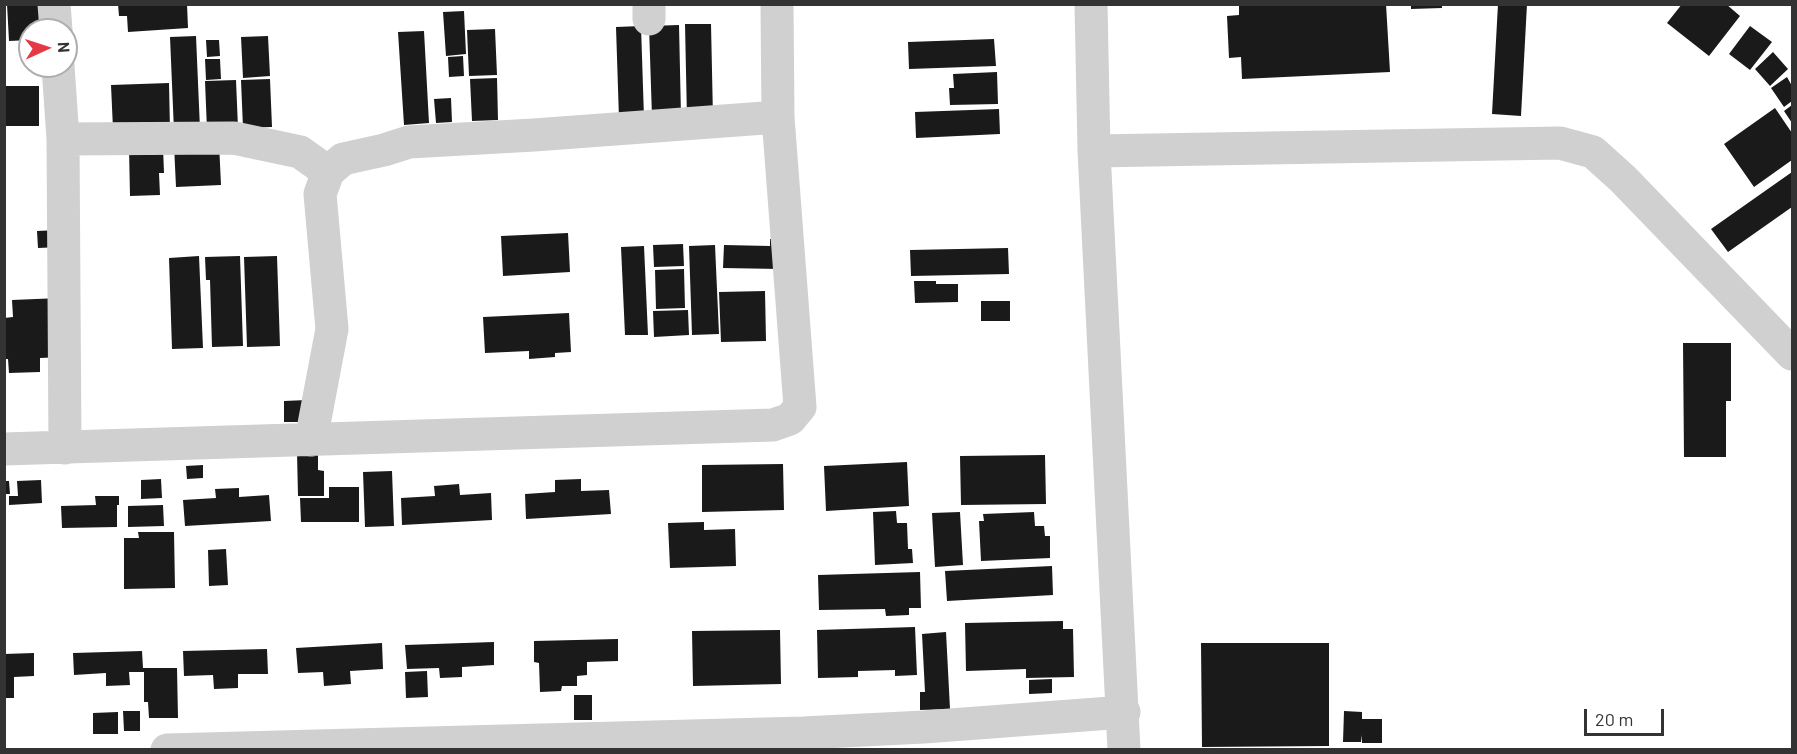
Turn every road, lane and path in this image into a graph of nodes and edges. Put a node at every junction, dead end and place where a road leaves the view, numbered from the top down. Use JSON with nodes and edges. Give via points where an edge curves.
{"nodes":[{"id":1,"x":777,"y":4,"type":"edge"},
{"id":2,"x":1091,"y":4,"type":"edge"},
{"id":3,"x":59,"y":78,"type":"edge"},
{"id":4,"x":778,"y":117,"type":"junction"},
{"id":5,"x":63,"y":139,"type":"junction"},
{"id":6,"x":1094,"y":151,"type":"junction"},
{"id":7,"x":328,"y":172,"type":"junction"},
{"id":8,"x":1792,"y":354,"type":"edge"},
{"id":9,"x":311,"y":440,"type":"junction"},
{"id":10,"x":65,"y":448,"type":"junction"},
{"id":11,"x":4,"y":449,"type":"edge"},
{"id":12,"x":1124,"y":712,"type":"junction"},
{"id":13,"x":803,"y":741,"type":"edge"},
{"id":14,"x":167,"y":750,"type":"edge"},
{"id":15,"x":1124,"y":750,"type":"edge"}],
"edges":[{"from":1,"to":4,"type":"street"},
{"from":2,"to":6,"type":"street"},
{"from":3,"to":5,"type":"street"},
{"from":4,"to":7,"type":"street","via":[[409,142],[343,159]]},
{"from":4,"to":9,"type":"street","via":[[800,407],[790,419],[773,424]]},
{"from":5,"to":7,"type":"street","via":[[234,138],[300,152]]},
{"from":5,"to":10,"type":"street"},
{"from":6,"to":8,"type":"street","via":[[1560,143],[1593,152],[1623,178]]},
{"from":6,"to":12,"type":"street"},
{"from":7,"to":9,"type":"street","via":[[320,194],[332,329]]},
{"from":9,"to":10,"type":"street"},
{"from":10,"to":11,"type":"street"},
{"from":12,"to":13,"type":"street"},
{"from":12,"to":15,"type":"street"},
{"from":13,"to":14,"type":"street"}]}
